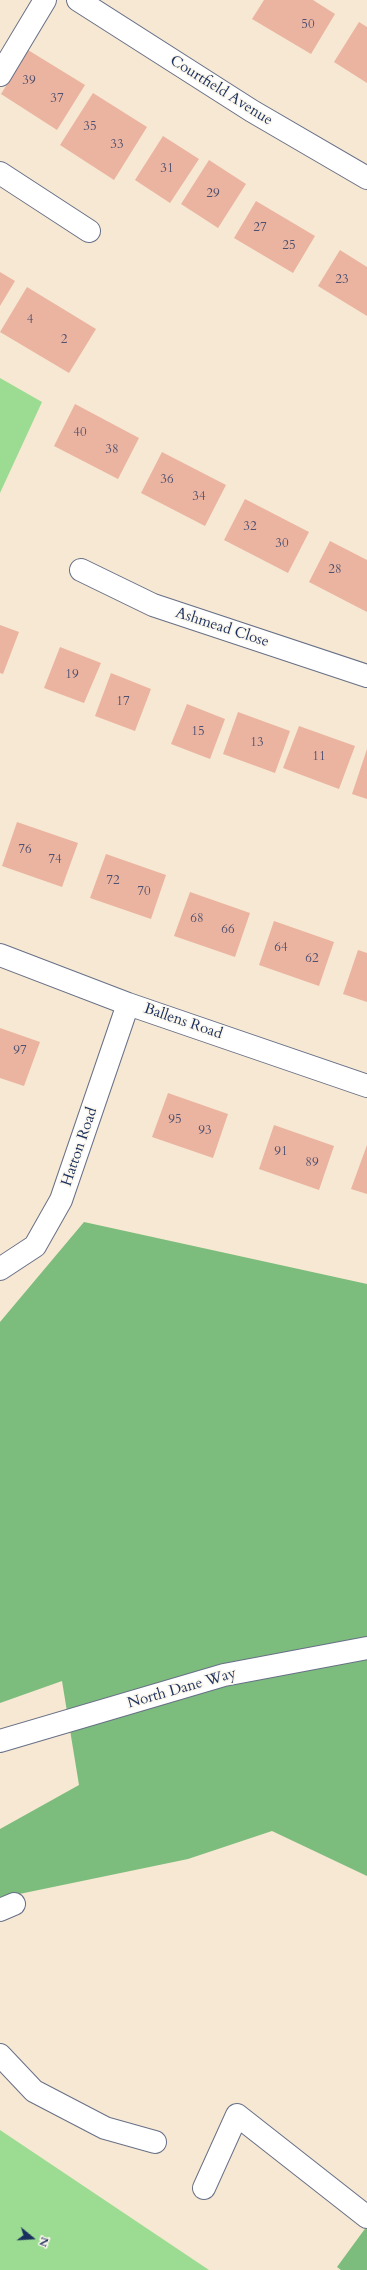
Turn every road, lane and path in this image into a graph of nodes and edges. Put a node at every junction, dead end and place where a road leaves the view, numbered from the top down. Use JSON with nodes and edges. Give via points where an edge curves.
{"nodes":[{"id":1,"x":45,"y":0,"type":"edge"},
{"id":2,"x":78,"y":0,"type":"edge"},
{"id":3,"x":0,"y":75,"type":"edge"},
{"id":4,"x":0,"y":173,"type":"edge"},
{"id":5,"x":367,"y":178,"type":"edge"},
{"id":6,"x":89,"y":231,"type":"dead end"},
{"id":7,"x":81,"y":570,"type":"dead end"},
{"id":8,"x":367,"y":676,"type":"edge"},
{"id":9,"x":0,"y":955,"type":"edge"},
{"id":10,"x":128,"y":1004,"type":"junction"},
{"id":11,"x":367,"y":1086,"type":"edge"},
{"id":12,"x":0,"y":1269,"type":"edge"},
{"id":13,"x":367,"y":1648,"type":"edge"},
{"id":14,"x":0,"y":1741,"type":"edge"},
{"id":15,"x":0,"y":2055,"type":"edge"},
{"id":16,"x":156,"y":2142,"type":"dead end"},
{"id":17,"x":204,"y":2188,"type":"dead end"},
{"id":18,"x":367,"y":2217,"type":"edge"}],
"edges":[{"from":1,"to":3,"type":"street"},
{"from":2,"to":5,"type":"street","name":"Courtfield Avenue","via":[[252,112]]},
{"from":4,"to":6,"type":"street"},
{"from":7,"to":8,"type":"street","name":"Ashmead Close","via":[[153,605]]},
{"from":9,"to":10,"type":"street","name":"Ballens Road"},
{"from":10,"to":11,"type":"street","name":"Ballens Road"},
{"from":10,"to":12,"type":"street","name":"Hatton Road","via":[[61,1200],[35,1246]]},
{"from":13,"to":14,"type":"street","name":"North Dane Way","via":[[224,1675]]},
{"from":15,"to":16,"type":"street","via":[[34,2091],[105,2128]]},
{"from":17,"to":18,"type":"street","via":[[237,2115]]}]}
